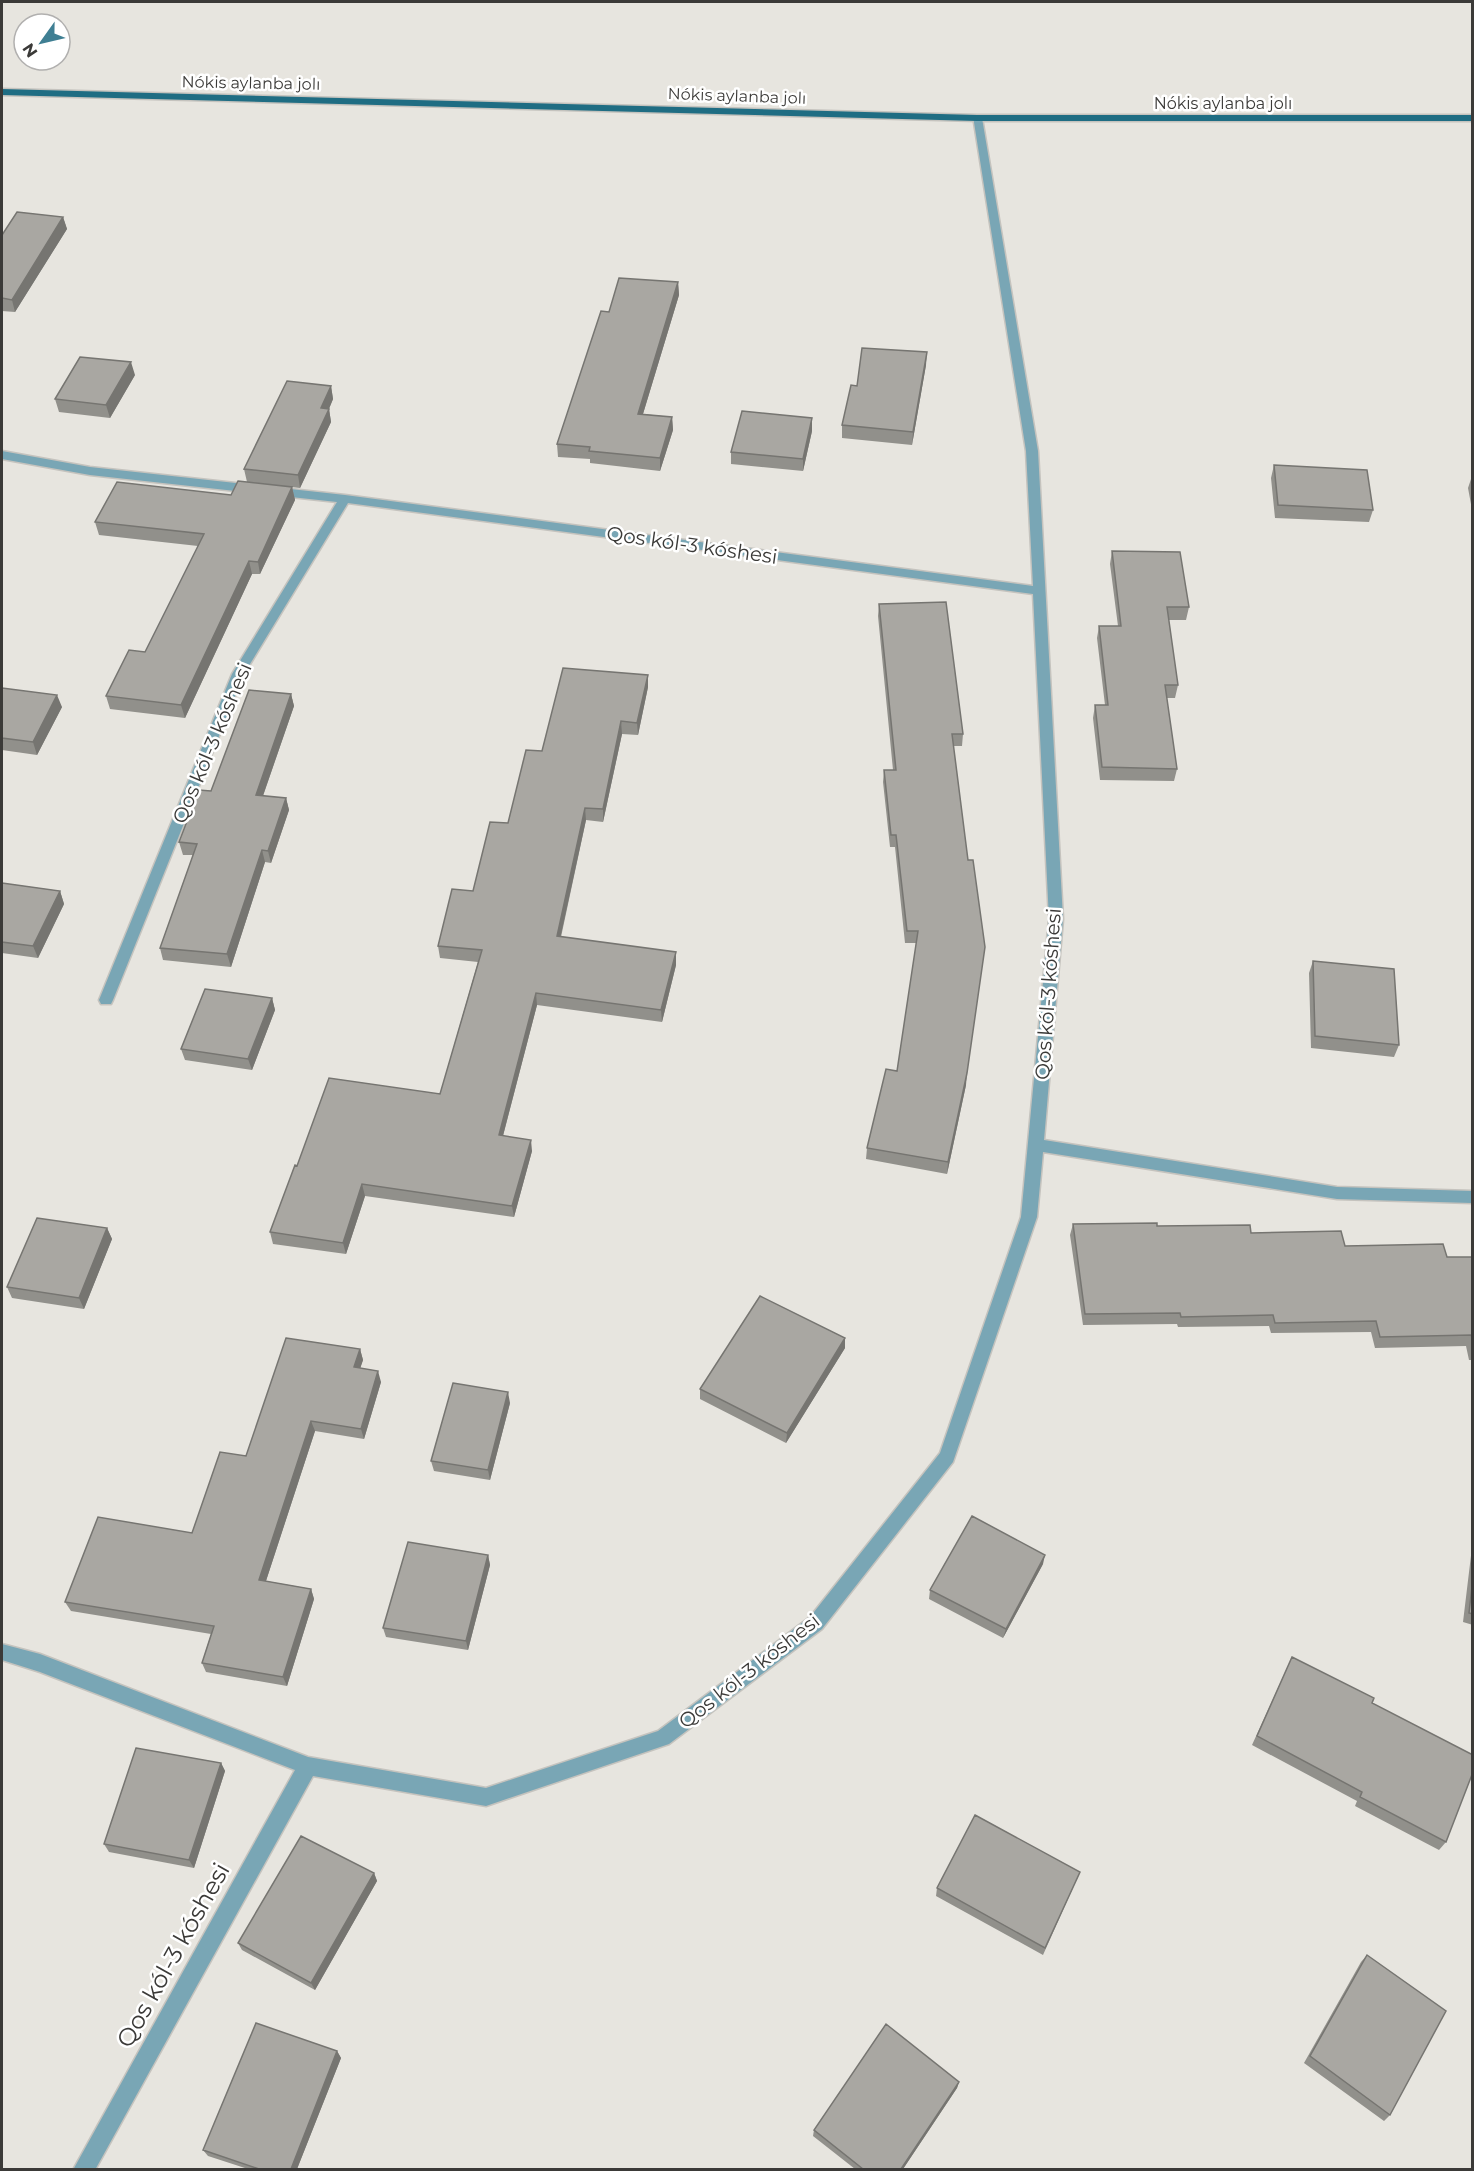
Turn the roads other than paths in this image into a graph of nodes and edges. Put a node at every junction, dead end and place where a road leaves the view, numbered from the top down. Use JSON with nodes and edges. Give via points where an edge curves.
{"nodes":[{"id":1,"x":2,"y":92,"type":"edge"},
{"id":2,"x":977,"y":118,"type":"junction"},
{"id":3,"x":1473,"y":118,"type":"edge"},
{"id":4,"x":2,"y":455,"type":"edge"},
{"id":5,"x":345,"y":499,"type":"junction"},
{"id":6,"x":1040,"y":591,"type":"junction"},
{"id":7,"x":106,"y":1000,"type":"dead end"},
{"id":8,"x":1036,"y":1145,"type":"junction"},
{"id":9,"x":1473,"y":1197,"type":"edge"},
{"id":10,"x":2,"y":1652,"type":"edge"},
{"id":11,"x":308,"y":1766,"type":"junction"},
{"id":12,"x":83,"y":2169,"type":"edge"}],
"edges":[{"from":1,"to":2,"type":"main road","name":"Nókis aylanba jolı"},
{"from":2,"to":3,"type":"main road","name":"Nókis aylanba jolı"},
{"from":2,"to":6,"type":"street","name":"Qos kól-3 kóshesi","via":[[1032,451]]},
{"from":4,"to":5,"type":"street","name":"Qos kól-3 kóshesi","via":[[90,471]]},
{"from":5,"to":6,"type":"street","name":"Qos kól-3 kóshesi"},
{"from":5,"to":7,"type":"street","name":"Qos kól-3 kóshesi","via":[[238,674]]},
{"from":6,"to":8,"type":"street","name":"Qos kól-3 kóshesi","via":[[1056,919]]},
{"from":8,"to":9,"type":"street","via":[[1337,1192]]},
{"from":8,"to":11,"type":"street","name":"Qos kól-3 kóshesi","via":[[1029,1217],[947,1457],[816,1623],[663,1738],[486,1797]]},
{"from":10,"to":11,"type":"street","name":"Qos kól-3 kóshesi"},
{"from":11,"to":12,"type":"street","name":"Qos kól-3 kóshesi"}]}
